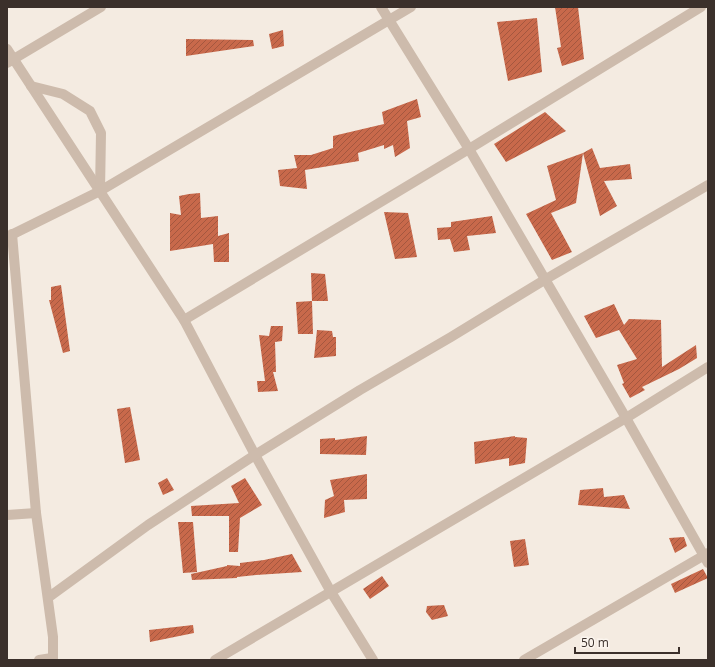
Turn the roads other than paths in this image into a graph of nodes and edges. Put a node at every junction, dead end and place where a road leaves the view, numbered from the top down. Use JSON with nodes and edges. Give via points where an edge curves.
{"nodes":[{"id":1,"x":100,"y":7,"type":"edge"},
{"id":2,"x":381,"y":7,"type":"edge"},
{"id":3,"x":410,"y":7,"type":"edge"},
{"id":4,"x":701,"y":7,"type":"edge"},
{"id":5,"x":388,"y":19,"type":"junction"},
{"id":6,"x":7,"y":49,"type":"edge"},
{"id":7,"x":10,"y":61,"type":"edge"},
{"id":8,"x":31,"y":86,"type":"junction"},
{"id":9,"x":469,"y":149,"type":"junction"},
{"id":10,"x":708,"y":185,"type":"edge"},
{"id":11,"x":100,"y":191,"type":"junction"},
{"id":12,"x":9,"y":235,"type":"edge"},
{"id":13,"x":546,"y":279,"type":"junction"},
{"id":14,"x":184,"y":320,"type":"junction"},
{"id":15,"x":708,"y":367,"type":"edge"},
{"id":16,"x":626,"y":418,"type":"junction"},
{"id":17,"x":255,"y":455,"type":"junction"},
{"id":18,"x":36,"y":513,"type":"junction"},
{"id":19,"x":7,"y":515,"type":"edge"},
{"id":20,"x":706,"y":557,"type":"edge"},
{"id":21,"x":331,"y":592,"type":"junction"},
{"id":22,"x":49,"y":597,"type":"junction"},
{"id":23,"x":52,"y":659,"type":"edge"},
{"id":24,"x":40,"y":660,"type":"edge"},
{"id":25,"x":215,"y":660,"type":"edge"},
{"id":26,"x":373,"y":660,"type":"edge"},
{"id":27,"x":524,"y":660,"type":"edge"}],
"edges":[{"from":1,"to":7,"type":"street"},
{"from":2,"to":5,"type":"street"},
{"from":3,"to":5,"type":"street"},
{"from":4,"to":9,"type":"street"},
{"from":5,"to":9,"type":"street"},
{"from":5,"to":11,"type":"street"},
{"from":6,"to":7,"type":"street"},
{"from":7,"to":8,"type":"street"},
{"from":8,"to":11,"type":"street"},
{"from":8,"to":11,"type":"street","via":[[63,94],[90,112],[101,133]]},
{"from":9,"to":13,"type":"street"},
{"from":9,"to":14,"type":"street"},
{"from":10,"to":13,"type":"street"},
{"from":11,"to":12,"type":"street"},
{"from":11,"to":14,"type":"street"},
{"from":12,"to":18,"type":"street"},
{"from":13,"to":16,"type":"street"},
{"from":13,"to":17,"type":"street"},
{"from":14,"to":17,"type":"street"},
{"from":15,"to":16,"type":"street"},
{"from":16,"to":20,"type":"street"},
{"from":16,"to":21,"type":"street"},
{"from":17,"to":21,"type":"street"},
{"from":17,"to":22,"type":"street","via":[[148,524]]},
{"from":18,"to":19,"type":"street"},
{"from":18,"to":22,"type":"street"},
{"from":20,"to":27,"type":"street"},
{"from":21,"to":25,"type":"street"},
{"from":21,"to":26,"type":"street"},
{"from":22,"to":23,"type":"street","via":[[53,637]]},
{"from":23,"to":24,"type":"street"}]}
